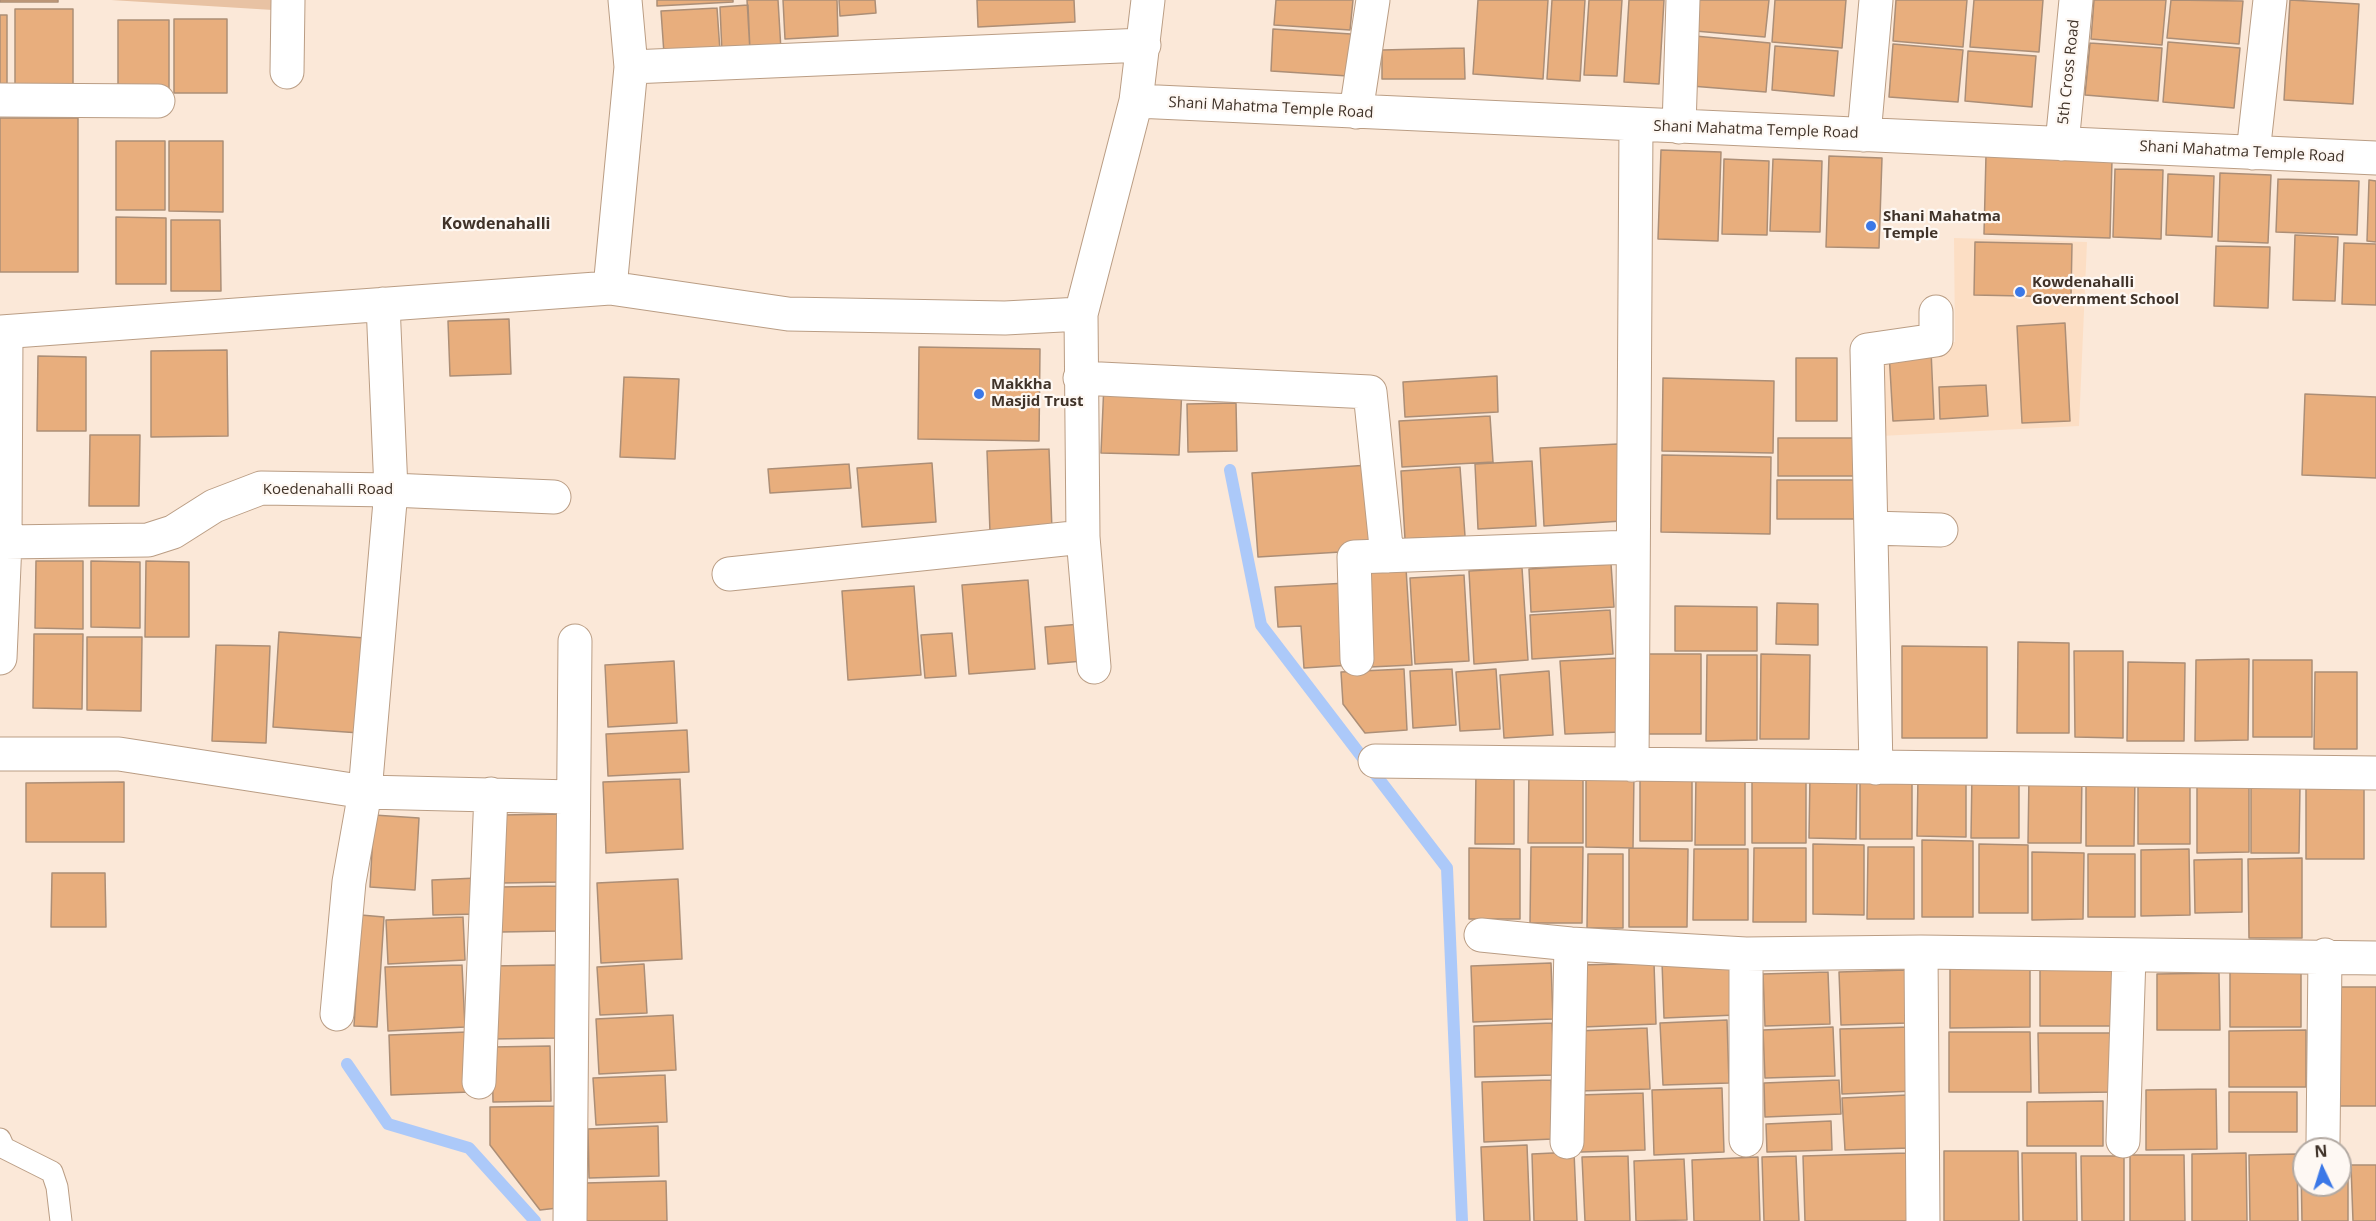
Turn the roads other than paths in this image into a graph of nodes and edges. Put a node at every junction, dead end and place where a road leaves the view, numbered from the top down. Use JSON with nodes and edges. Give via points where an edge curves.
{"nodes":[{"id":1,"x":288,"y":0,"type":"edge"},
{"id":2,"x":625,"y":0,"type":"edge"},
{"id":3,"x":1148,"y":0,"type":"edge"},
{"id":4,"x":1373,"y":0,"type":"edge"},
{"id":5,"x":1683,"y":0,"type":"edge"},
{"id":6,"x":1876,"y":0,"type":"edge"},
{"id":7,"x":2076,"y":0,"type":"edge"},
{"id":8,"x":2270,"y":0,"type":"edge"},
{"id":9,"x":1144,"y":45,"type":"junction"},
{"id":10,"x":631,"y":67,"type":"junction"},
{"id":11,"x":288,"y":72,"type":"dead end"},
{"id":12,"x":0,"y":100,"type":"edge"},
{"id":13,"x":158,"y":101,"type":"dead end"},
{"id":14,"x":1136,"y":101,"type":"junction"},
{"id":15,"x":1356,"y":112,"type":"junction"},
{"id":16,"x":1636,"y":125,"type":"junction"},
{"id":17,"x":1679,"y":127,"type":"junction"},
{"id":18,"x":1864,"y":135,"type":"junction"},
{"id":19,"x":2062,"y":144,"type":"junction"},
{"id":20,"x":2253,"y":153,"type":"junction"},
{"id":21,"x":2376,"y":158,"type":"edge"},
{"id":22,"x":610,"y":288,"type":"junction"},
{"id":23,"x":382,"y":304,"type":"junction"},
{"id":24,"x":1936,"y":312,"type":"dead end"},
{"id":25,"x":1081,"y":314,"type":"junction"},
{"id":26,"x":3,"y":332,"type":"edge"},
{"id":27,"x":1080,"y":378,"type":"junction"},
{"id":28,"x":391,"y":489,"type":"junction"},
{"id":29,"x":554,"y":497,"type":"dead end"},
{"id":30,"x":1871,"y":528,"type":"junction"},
{"id":31,"x":1941,"y":530,"type":"dead end"},
{"id":32,"x":1083,"y":537,"type":"junction"},
{"id":33,"x":4,"y":542,"type":"junction"},
{"id":34,"x":1633,"y":547,"type":"junction"},
{"id":35,"x":1387,"y":556,"type":"junction"},
{"id":36,"x":729,"y":574,"type":"dead end"},
{"id":37,"x":575,"y":641,"type":"dead end"},
{"id":38,"x":0,"y":658,"type":"edge"},
{"id":39,"x":1357,"y":659,"type":"dead end"},
{"id":40,"x":1094,"y":666,"type":"dead end"},
{"id":41,"x":0,"y":754,"type":"edge"},
{"id":42,"x":1375,"y":761,"type":"dead end"},
{"id":43,"x":1632,"y":765,"type":"junction"},
{"id":44,"x":1876,"y":768,"type":"junction"},
{"id":45,"x":2376,"y":773,"type":"edge"},
{"id":46,"x":365,"y":792,"type":"junction"},
{"id":47,"x":491,"y":794,"type":"junction"},
{"id":48,"x":573,"y":797,"type":"junction"},
{"id":49,"x":1481,"y":934,"type":"dead end"},
{"id":50,"x":1571,"y":944,"type":"junction"},
{"id":51,"x":1921,"y":952,"type":"junction"},
{"id":52,"x":1746,"y":954,"type":"junction"},
{"id":53,"x":2325,"y":955,"type":"junction"},
{"id":54,"x":2129,"y":956,"type":"junction"},
{"id":55,"x":2376,"y":958,"type":"edge"},
{"id":56,"x":338,"y":1014,"type":"dead end"},
{"id":57,"x":478,"y":1082,"type":"dead end"},
{"id":58,"x":2323,"y":1137,"type":"edge"},
{"id":59,"x":0,"y":1139,"type":"edge"},
{"id":60,"x":1746,"y":1140,"type":"dead end"},
{"id":61,"x":2123,"y":1141,"type":"dead end"},
{"id":62,"x":1567,"y":1142,"type":"dead end"},
{"id":63,"x":61,"y":1221,"type":"edge"},
{"id":64,"x":570,"y":1221,"type":"edge"},
{"id":65,"x":1923,"y":1221,"type":"edge"}],
"edges":[{"from":1,"to":11,"type":"street"},
{"from":2,"to":10,"type":"street"},
{"from":3,"to":9,"type":"street"},
{"from":4,"to":15,"type":"street"},
{"from":5,"to":17,"type":"street"},
{"from":6,"to":18,"type":"street"},
{"from":7,"to":19,"type":"street","name":"5th Cross Road"},
{"from":8,"to":20,"type":"street"},
{"from":9,"to":10,"type":"street"},
{"from":9,"to":14,"type":"street"},
{"from":10,"to":22,"type":"street"},
{"from":12,"to":13,"type":"street"},
{"from":14,"to":15,"type":"street","name":"Shani Mahatma Temple Road"},
{"from":14,"to":25,"type":"street"},
{"from":15,"to":16,"type":"street","name":"Shani Mahatma Temple Road"},
{"from":16,"to":17,"type":"street","name":"Shani Mahatma Temple Road"},
{"from":16,"to":34,"type":"street"},
{"from":17,"to":18,"type":"street","name":"Shani Mahatma Temple Road"},
{"from":18,"to":19,"type":"street","name":"Shani Mahatma Temple Road"},
{"from":19,"to":20,"type":"street","name":"Shani Mahatma Temple Road"},
{"from":20,"to":21,"type":"street","name":"Shani Mahatma Temple Road"},
{"from":22,"to":23,"type":"street"},
{"from":22,"to":25,"type":"street","via":[[788,314],[1005,318]]},
{"from":23,"to":26,"type":"street"},
{"from":23,"to":28,"type":"street"},
{"from":24,"to":30,"type":"street","via":[[1936,340],[1867,350]]},
{"from":25,"to":27,"type":"street"},
{"from":26,"to":33,"type":"street"},
{"from":27,"to":32,"type":"street"},
{"from":27,"to":35,"type":"street","via":[[1371,392]]},
{"from":28,"to":29,"type":"street","name":"Koedenahalli Road"},
{"from":28,"to":33,"type":"street","name":"Koedenahalli Road","via":[[261,488],[214,506],[173,532],[148,540]]},
{"from":28,"to":46,"type":"street"},
{"from":30,"to":31,"type":"street"},
{"from":30,"to":44,"type":"street"},
{"from":32,"to":36,"type":"street"},
{"from":32,"to":40,"type":"street"},
{"from":33,"to":38,"type":"street"},
{"from":34,"to":35,"type":"street"},
{"from":34,"to":43,"type":"street"},
{"from":35,"to":39,"type":"street","via":[[1354,557]]},
{"from":37,"to":48,"type":"street"},
{"from":41,"to":46,"type":"street","via":[[119,754]]},
{"from":42,"to":43,"type":"street"},
{"from":43,"to":44,"type":"street"},
{"from":44,"to":45,"type":"street"},
{"from":46,"to":47,"type":"street"},
{"from":46,"to":56,"type":"street","via":[[349,882]]},
{"from":47,"to":48,"type":"street"},
{"from":47,"to":57,"type":"street"},
{"from":48,"to":64,"type":"street"},
{"from":49,"to":50,"type":"street"},
{"from":50,"to":52,"type":"street"},
{"from":50,"to":62,"type":"street"},
{"from":51,"to":52,"type":"street"},
{"from":51,"to":54,"type":"street"},
{"from":51,"to":65,"type":"street"},
{"from":52,"to":60,"type":"street"},
{"from":53,"to":54,"type":"street"},
{"from":53,"to":55,"type":"street"},
{"from":53,"to":58,"type":"street"},
{"from":54,"to":61,"type":"street"},
{"from":59,"to":63,"type":"lane","via":[[4,1148],[52,1172]]}]}
